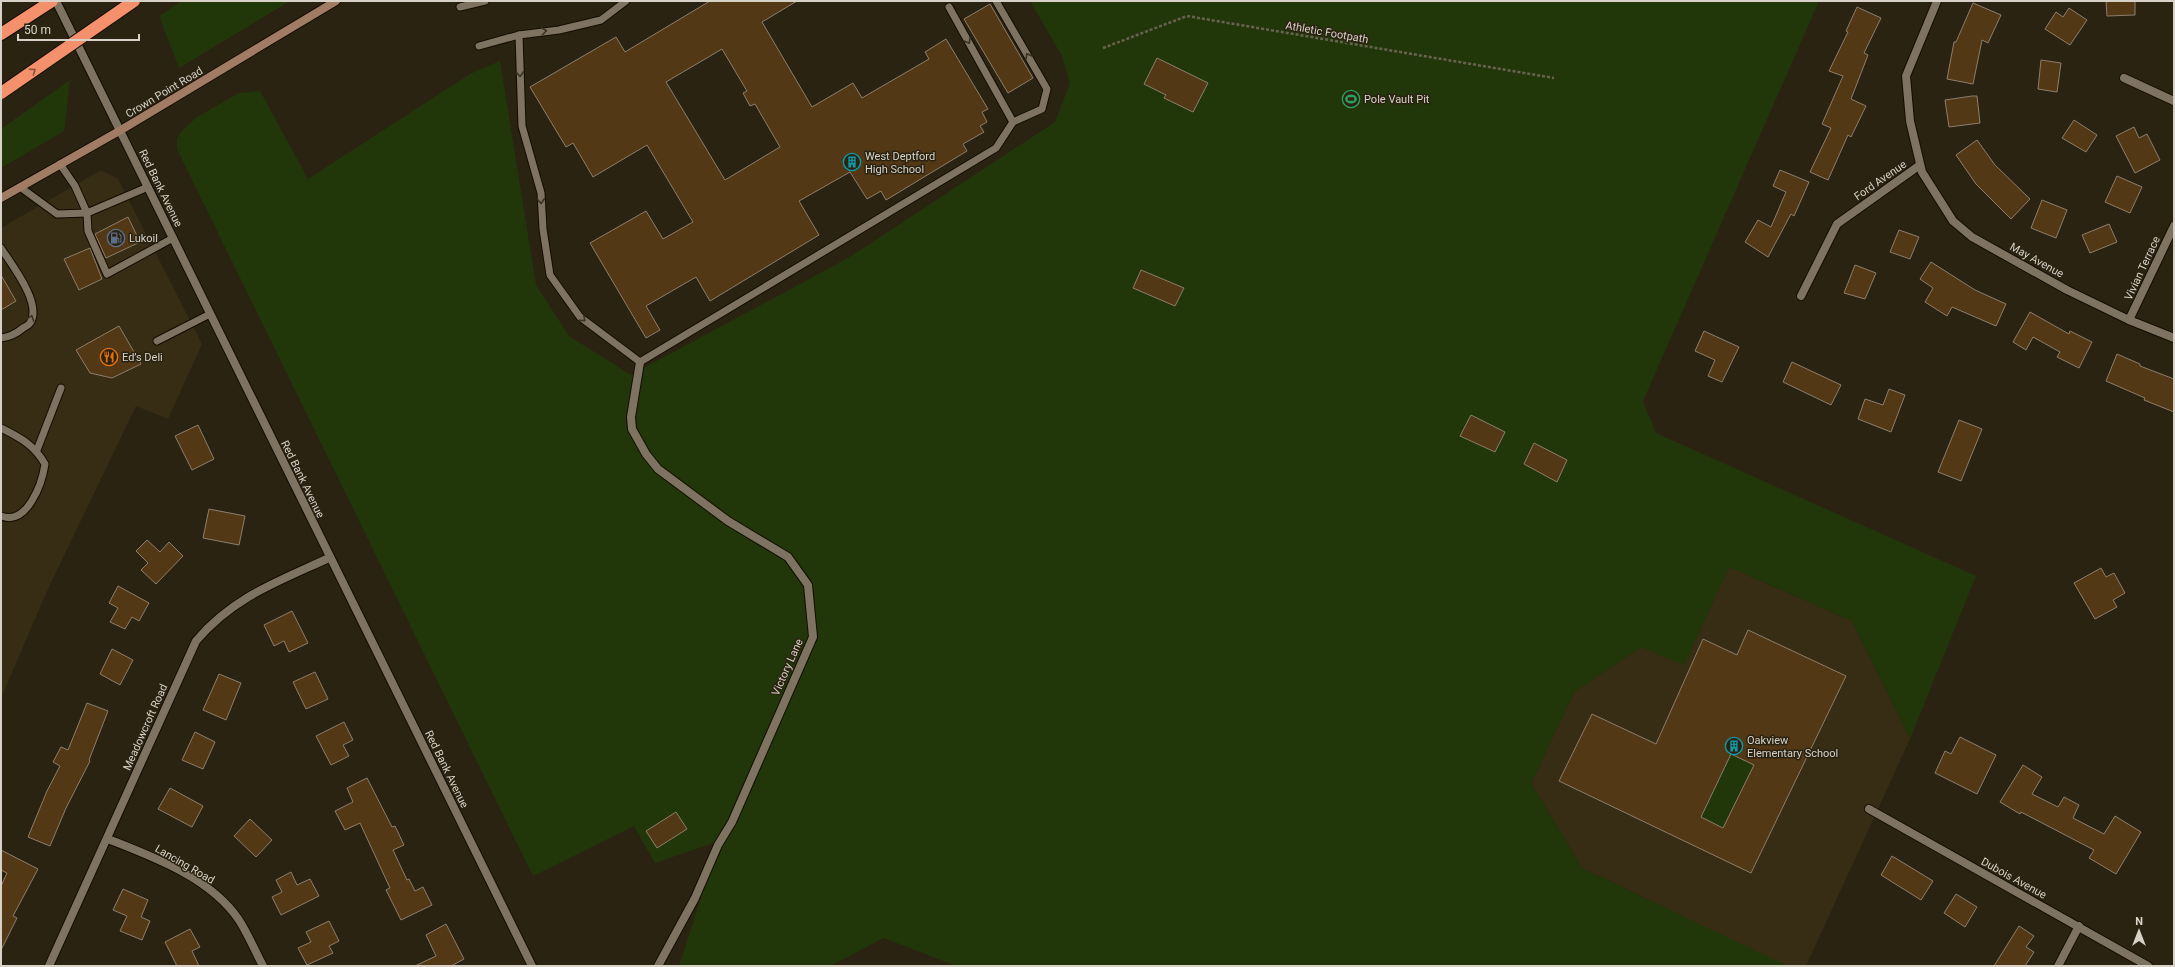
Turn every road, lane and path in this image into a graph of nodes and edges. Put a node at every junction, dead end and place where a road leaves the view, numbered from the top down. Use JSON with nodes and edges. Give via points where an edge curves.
{"nodes":[{"id":1,"x":52,"y":1,"type":"edge"},
{"id":2,"x":56,"y":1,"type":"edge"},
{"id":3,"x":134,"y":1,"type":"edge"},
{"id":4,"x":336,"y":1,"type":"edge"},
{"id":5,"x":485,"y":1,"type":"edge"},
{"id":6,"x":626,"y":1,"type":"edge"},
{"id":7,"x":996,"y":1,"type":"edge"},
{"id":8,"x":1937,"y":1,"type":"edge"},
{"id":9,"x":460,"y":6,"type":"dead end"},
{"id":10,"x":949,"y":7,"type":"dead end"},
{"id":11,"x":1,"y":34,"type":"edge"},
{"id":12,"x":519,"y":35,"type":"junction"},
{"id":13,"x":479,"y":46,"type":"dead end"},
{"id":14,"x":1103,"y":48,"type":"dead end"},
{"id":15,"x":1554,"y":78,"type":"dead end"},
{"id":16,"x":2124,"y":78,"type":"dead end"},
{"id":17,"x":1,"y":93,"type":"edge"},
{"id":18,"x":2174,"y":101,"type":"edge"},
{"id":19,"x":1013,"y":122,"type":"junction"},
{"id":20,"x":121,"y":130,"type":"junction"},
{"id":21,"x":60,"y":164,"type":"junction"},
{"id":22,"x":1920,"y":165,"type":"junction"},
{"id":23,"x":20,"y":187,"type":"junction"},
{"id":24,"x":148,"y":187,"type":"junction"},
{"id":25,"x":1,"y":198,"type":"edge"},
{"id":26,"x":87,"y":212,"type":"junction"},
{"id":27,"x":2174,"y":226,"type":"edge"},
{"id":28,"x":173,"y":238,"type":"junction"},
{"id":29,"x":1,"y":248,"type":"edge"},
{"id":30,"x":1801,"y":296,"type":"dead end"},
{"id":31,"x":210,"y":314,"type":"junction"},
{"id":32,"x":2129,"y":320,"type":"junction"},
{"id":33,"x":1,"y":338,"type":"edge"},
{"id":34,"x":2174,"y":338,"type":"edge"},
{"id":35,"x":157,"y":341,"type":"dead end"},
{"id":36,"x":640,"y":362,"type":"junction"},
{"id":37,"x":61,"y":388,"type":"dead end"},
{"id":38,"x":1,"y":428,"type":"edge"},
{"id":39,"x":36,"y":450,"type":"junction"},
{"id":40,"x":1,"y":516,"type":"edge"},
{"id":41,"x":329,"y":558,"type":"junction"},
{"id":42,"x":1869,"y":809,"type":"dead end"},
{"id":43,"x":108,"y":839,"type":"junction"},
{"id":44,"x":2079,"y":926,"type":"junction"},
{"id":45,"x":49,"y":966,"type":"edge"},
{"id":46,"x":262,"y":966,"type":"edge"},
{"id":47,"x":532,"y":966,"type":"edge"},
{"id":48,"x":658,"y":966,"type":"edge"},
{"id":49,"x":2058,"y":966,"type":"edge"},
{"id":50,"x":2148,"y":966,"type":"edge"}],
"edges":[{"from":1,"to":11,"type":"highway"},
{"from":2,"to":20,"type":"street","name":"Red Bank Avenue"},
{"from":17,"to":3,"type":"highway","one_way":true,"bridge":true},
{"from":4,"to":20,"type":"main road","name":"Crown Point Road"},
{"from":5,"to":9,"type":"lane"},
{"from":12,"to":6,"type":"lane","one_way":true,"via":[[559,30],[601,20]]},
{"from":19,"to":7,"type":"lane","one_way":true,"via":[[1042,109],[1047,89]]},
{"from":8,"to":22,"type":"street","name":"Ford Avenue","via":[[1906,76],[1910,121]]},
{"from":10,"to":19,"type":"lane","one_way":true},
{"from":12,"to":13,"type":"lane"},
{"from":12,"to":36,"type":"lane","one_way":true,"via":[[522,126],[541,193],[550,275],[580,317]]},
{"from":14,"to":15,"type":"path","name":"Athletic Footpath","via":[[1187,16]]},
{"from":16,"to":18,"type":"street"},
{"from":19,"to":36,"type":"lane","via":[[996,148]]},
{"from":20,"to":21,"type":"main road","name":"Crown Point Road"},
{"from":20,"to":24,"type":"street","name":"Red Bank Avenue"},
{"from":21,"to":23,"type":"main road","name":"Crown Point Road"},
{"from":21,"to":26,"type":"lane","via":[[75,186]]},
{"from":22,"to":30,"type":"street","name":"Ford Avenue","via":[[1836,224]]},
{"from":22,"to":32,"type":"street","name":"May Avenue","via":[[1953,221],[1972,236],[2067,290]]},
{"from":23,"to":25,"type":"main road","name":"Crown Point Road"},
{"from":23,"to":26,"type":"lane","via":[[57,214]]},
{"from":24,"to":26,"type":"lane"},
{"from":24,"to":28,"type":"street","name":"Red Bank Avenue"},
{"from":26,"to":28,"type":"lane","via":[[88,231],[107,274]]},
{"from":27,"to":32,"type":"street","name":"Vivian Terrace"},
{"from":28,"to":31,"type":"street","name":"Red Bank Avenue"},
{"from":33,"to":29,"type":"lane","one_way":true,"via":[[14,336],[30,323],[34,310],[30,296]]},
{"from":31,"to":35,"type":"lane"},
{"from":31,"to":41,"type":"street","name":"Red Bank Avenue"},
{"from":32,"to":34,"type":"street","name":"May Avenue"},
{"from":36,"to":48,"type":"street","name":"Victory Lane","via":[[631,417],[632,429],[646,454],[658,469],[728,521],[788,557],[808,585],[813,637],[732,822]]},
{"from":37,"to":39,"type":"lane"},
{"from":38,"to":39,"type":"lane"},
{"from":39,"to":40,"type":"lane","via":[[46,464],[35,495],[21,514],[7,519]]},
{"from":41,"to":43,"type":"street","name":"Meadowcroft Road","via":[[248,596],[211,624],[196,641]]},
{"from":41,"to":47,"type":"street","name":"Red Bank Avenue"},
{"from":42,"to":44,"type":"street","name":"Dubois Avenue"},
{"from":43,"to":45,"type":"street","name":"Meadowcroft Road"},
{"from":43,"to":46,"type":"street","name":"Lancing Road","via":[[183,873],[214,894],[239,920]]},
{"from":44,"to":49,"type":"street"},
{"from":44,"to":50,"type":"street","name":"Dubois Avenue"}]}
